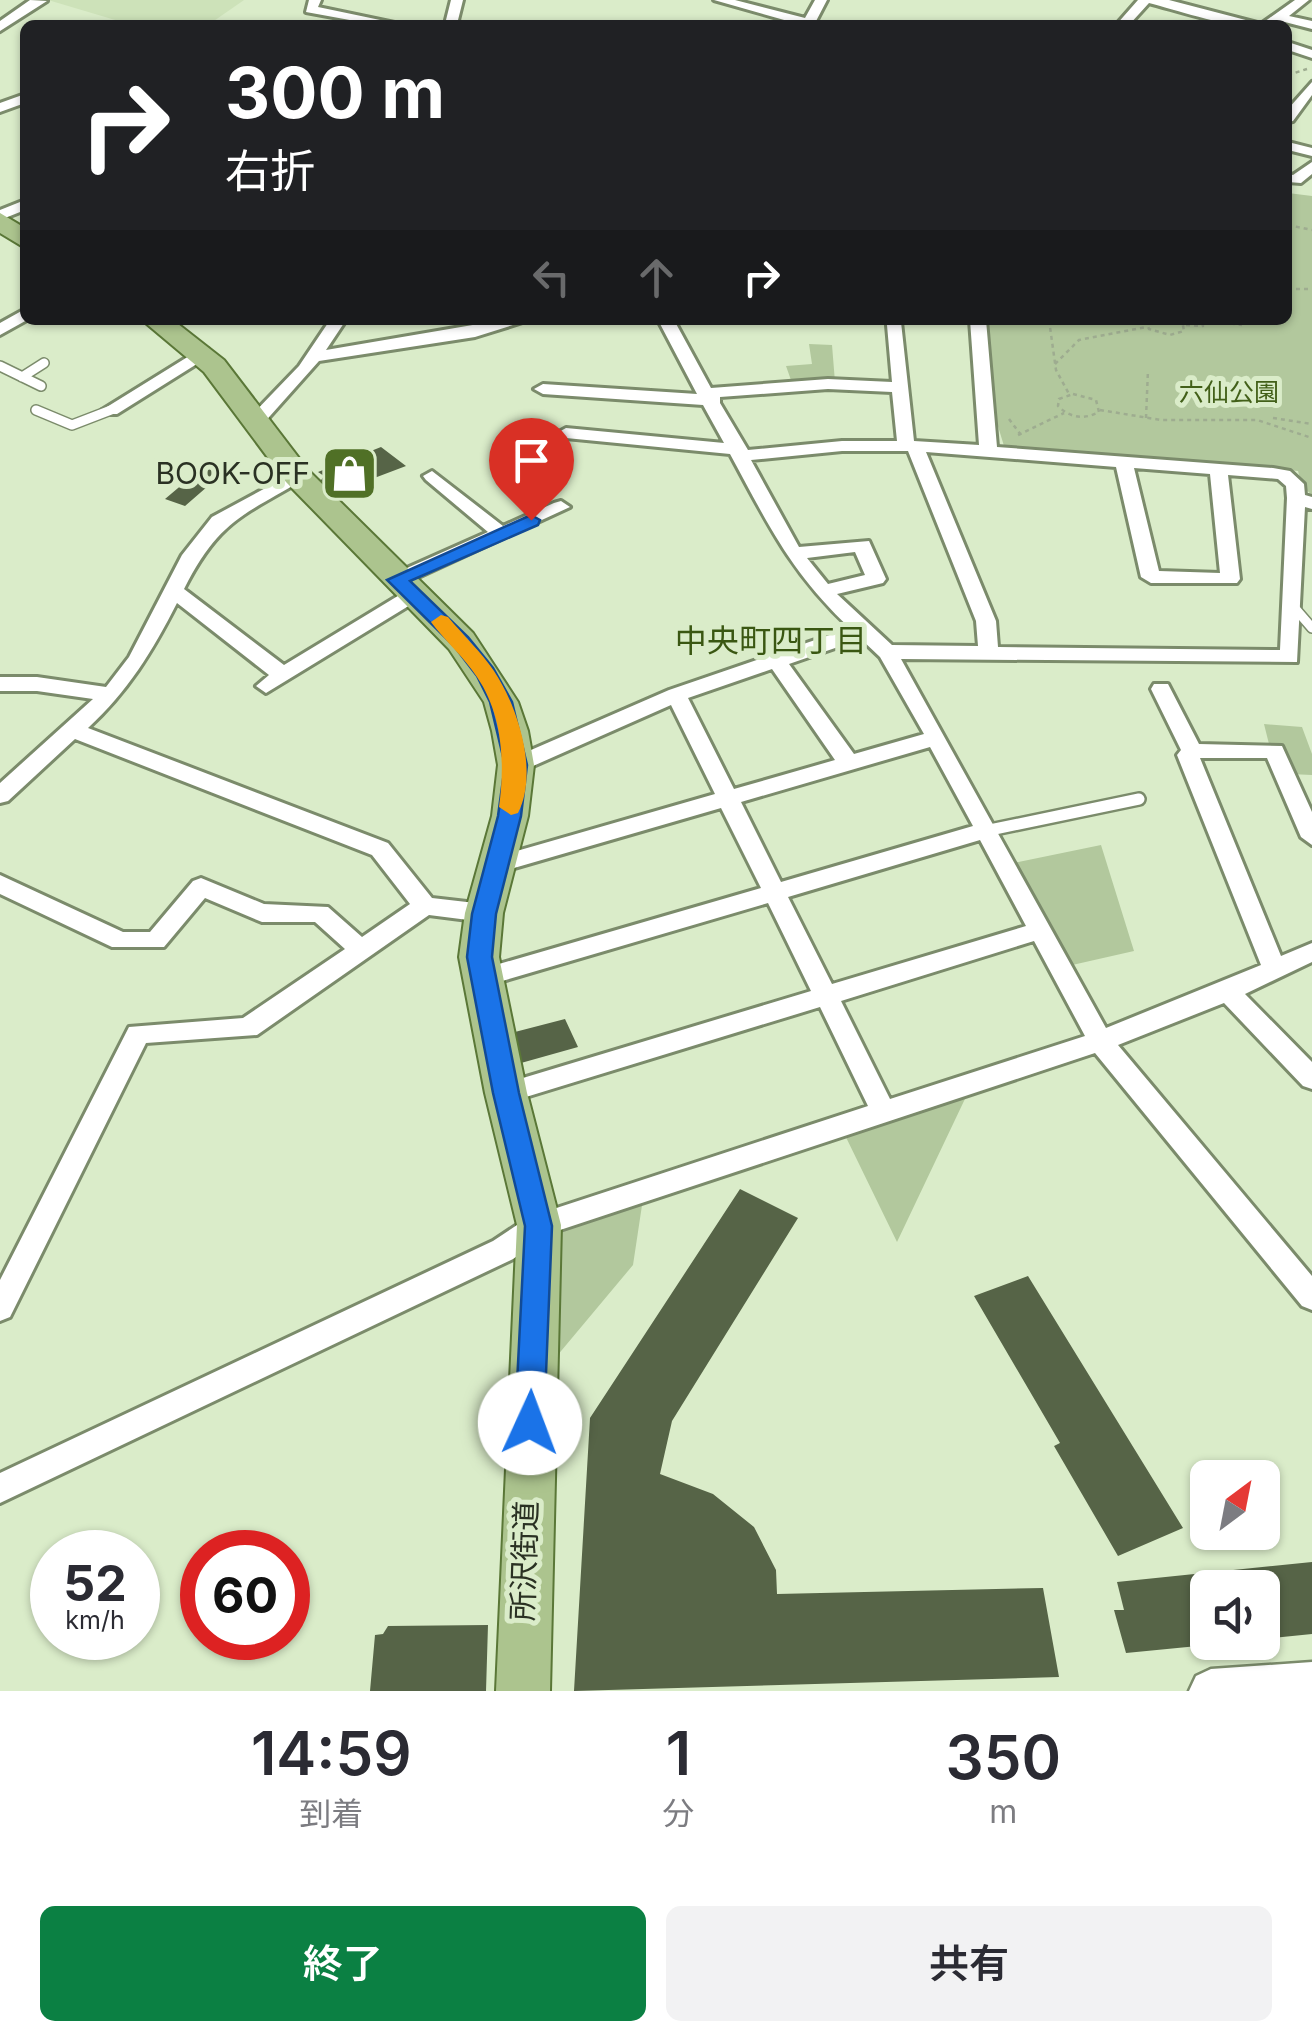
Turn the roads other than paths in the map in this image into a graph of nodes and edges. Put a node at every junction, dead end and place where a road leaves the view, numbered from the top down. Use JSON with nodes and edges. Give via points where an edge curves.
{"nodes":[{"id":1,"x":36,"y":0,"type":"edge"},
{"id":2,"x":315,"y":0,"type":"edge"},
{"id":3,"x":720,"y":0,"type":"edge"},
{"id":4,"x":1149,"y":0,"type":"edge"},
{"id":5,"x":1303,"y":0,"type":"edge"},
{"id":6,"x":370,"y":20,"type":"edge"},
{"id":7,"x":793,"y":20,"type":"edge"},
{"id":8,"x":1127,"y":20,"type":"edge"},
{"id":9,"x":1234,"y":20,"type":"edge"},
{"id":10,"x":1274,"y":20,"type":"edge"},
{"id":11,"x":0,"y":27,"type":"edge"},
{"id":12,"x":1312,"y":86,"type":"edge"},
{"id":13,"x":1292,"y":113,"type":"edge"},
{"id":14,"x":1312,"y":166,"type":"edge"},
{"id":15,"x":1292,"y":179,"type":"edge"},
{"id":16,"x":0,"y":218,"type":"edge"},
{"id":17,"x":20,"y":236,"type":"edge"},
{"id":18,"x":163,"y":325,"type":"edge"},
{"id":19,"x":335,"y":325,"type":"edge"},
{"id":20,"x":502,"y":325,"type":"edge"},
{"id":21,"x":669,"y":325,"type":"edge"},
{"id":22,"x":895,"y":325,"type":"edge"},
{"id":23,"x":978,"y":325,"type":"edge"},
{"id":24,"x":202,"y":353,"type":"junction"},
{"id":25,"x":313,"y":357,"type":"junction"},
{"id":26,"x":44,"y":363,"type":"dead end"},
{"id":27,"x":0,"y":366,"type":"edge"},
{"id":28,"x":22,"y":376,"type":"junction"},
{"id":29,"x":42,"y":386,"type":"dead end"},
{"id":30,"x":898,"y":387,"type":"junction"},
{"id":31,"x":543,"y":388,"type":"dead end"},
{"id":32,"x":711,"y":396,"type":"junction"},
{"id":33,"x":36,"y":410,"type":"dead end"},
{"id":34,"x":110,"y":410,"type":"joint"},
{"id":35,"x":256,"y":421,"type":"junction"},
{"id":36,"x":566,"y":432,"type":"dead end"},
{"id":37,"x":600,"y":436,"type":"junction"},
{"id":38,"x":910,"y":446,"type":"junction"},
{"id":39,"x":988,"y":450,"type":"junction"},
{"id":40,"x":740,"y":453,"type":"junction"},
{"id":41,"x":592,"y":456,"type":"dead end"},
{"id":42,"x":1123,"y":460,"type":"junction"},
{"id":43,"x":1218,"y":467,"type":"junction"},
{"id":44,"x":297,"y":476,"type":"junction"},
{"id":45,"x":432,"y":476,"type":"dead end"},
{"id":46,"x":1304,"y":501,"type":"edge"},
{"id":47,"x":560,"y":507,"type":"dead end"},
{"id":48,"x":501,"y":534,"type":"junction"},
{"id":49,"x":793,"y":554,"type":"junction"},
{"id":50,"x":405,"y":587,"type":"junction"},
{"id":51,"x":823,"y":591,"type":"junction"},
{"id":52,"x":174,"y":592,"type":"junction"},
{"id":53,"x":1293,"y":606,"type":"junction"},
{"id":54,"x":1312,"y":628,"type":"edge"},
{"id":55,"x":866,"y":630,"type":"junction"},
{"id":56,"x":887,"y":652,"type":"junction"},
{"id":57,"x":989,"y":654,"type":"junction"},
{"id":58,"x":775,"y":659,"type":"junction"},
{"id":59,"x":0,"y":684,"type":"edge"},
{"id":60,"x":1161,"y":689,"type":"dead end"},
{"id":61,"x":111,"y":695,"type":"junction"},
{"id":62,"x":676,"y":695,"type":"junction"},
{"id":63,"x":72,"y":730,"type":"junction"},
{"id":64,"x":934,"y":739,"type":"junction"},
{"id":65,"x":1192,"y":751,"type":"junction"},
{"id":66,"x":848,"y":764,"type":"junction"},
{"id":67,"x":516,"y":765,"type":"junction"},
{"id":68,"x":0,"y":795,"type":"edge"},
{"id":69,"x":1139,"y":799,"type":"dead end"},
{"id":70,"x":728,"y":800,"type":"junction"},
{"id":71,"x":1310,"y":826,"type":"edge"},
{"id":72,"x":986,"y":831,"type":"junction"},
{"id":73,"x":496,"y":865,"type":"junction"},
{"id":74,"x":0,"y":884,"type":"edge"},
{"id":75,"x":776,"y":894,"type":"junction"},
{"id":76,"x":425,"y":906,"type":"junction"},
{"id":77,"x":484,"y":914,"type":"junction"},
{"id":78,"x":1039,"y":931,"type":"junction"},
{"id":79,"x":361,"y":950,"type":"junction"},
{"id":80,"x":1312,"y":952,"type":"edge"},
{"id":81,"x":1274,"y":968,"type":"junction"},
{"id":82,"x":482,"y":978,"type":"junction"},
{"id":83,"x":1228,"y":991,"type":"junction"},
{"id":84,"x":825,"y":994,"type":"junction"},
{"id":85,"x":1100,"y":1042,"type":"junction"},
{"id":86,"x":1309,"y":1070,"type":"edge"},
{"id":87,"x":506,"y":1093,"type":"junction"},
{"id":88,"x":884,"y":1112,"type":"junction"},
{"id":89,"x":539,"y":1226,"type":"junction"},
{"id":90,"x":1312,"y":1297,"type":"edge"},
{"id":91,"x":0,"y":1308,"type":"edge"},
{"id":92,"x":0,"y":1488,"type":"edge"},
{"id":93,"x":1312,"y":1683,"type":"edge"},
{"id":94,"x":522,"y":1691,"type":"edge"},
{"id":95,"x":1211,"y":1691,"type":"edge"}],
"edges":[{"from":1,"to":11,"type":"street","via":[[41,1]]},
{"from":2,"to":6,"type":"street","via":[[310,9]]},
{"from":3,"to":7,"type":"street"},
{"from":4,"to":8,"type":"street"},
{"from":4,"to":9,"type":"street"},
{"from":5,"to":10,"type":"street"},
{"from":12,"to":13,"type":"street"},
{"from":14,"to":15,"type":"street"},
{"from":16,"to":17,"type":"main road"},
{"from":18,"to":24,"type":"main road","name":"所沢街道"},
{"from":19,"to":25,"type":"street"},
{"from":20,"to":25,"type":"street"},
{"from":21,"to":32,"type":"street"},
{"from":22,"to":30,"type":"street"},
{"from":23,"to":39,"type":"street"},
{"from":24,"to":34,"type":"street"},
{"from":24,"to":35,"type":"main road","name":"所沢街道"},
{"from":25,"to":35,"type":"street"},
{"from":26,"to":28,"type":"lane"},
{"from":27,"to":28,"type":"lane"},
{"from":28,"to":29,"type":"lane"},
{"from":30,"to":32,"type":"street","via":[[828,384]]},
{"from":30,"to":38,"type":"street"},
{"from":31,"to":32,"type":"street","via":[[585,397]]},
{"from":32,"to":40,"type":"street"},
{"from":33,"to":34,"type":"lane","via":[[72,425]]},
{"from":35,"to":44,"type":"main road","name":"所沢街道"},
{"from":36,"to":37,"type":"street"},
{"from":37,"to":40,"type":"street"},
{"from":37,"to":41,"type":"street"},
{"from":38,"to":39,"type":"street"},
{"from":38,"to":40,"type":"street"},
{"from":38,"to":57,"type":"street","via":[[986,621]]},
{"from":39,"to":42,"type":"street"},
{"from":40,"to":49,"type":"street"},
{"from":42,"to":43,"type":"street"},
{"from":42,"to":43,"type":"street","via":[[1152,577],[1230,579]]},
{"from":43,"to":46,"type":"street","via":[[1284,475]]},
{"from":44,"to":50,"type":"main road","name":"所沢街道"},
{"from":44,"to":52,"type":"street","via":[[219,521]]},
{"from":45,"to":48,"type":"street"},
{"from":46,"to":53,"type":"street"},
{"from":47,"to":48,"type":"street"},
{"from":48,"to":50,"type":"street"},
{"from":49,"to":51,"type":"street"},
{"from":49,"to":51,"type":"street","via":[[862,544],[876,579]]},
{"from":50,"to":52,"type":"street","via":[[274,680]]},
{"from":50,"to":67,"type":"main road","name":"所沢街道","via":[[486,673],[501,702]]},
{"from":51,"to":55,"type":"street"},
{"from":52,"to":61,"type":"street"},
{"from":53,"to":54,"type":"lane"},
{"from":53,"to":57,"type":"street","via":[[1290,657]]},
{"from":55,"to":56,"type":"street"},
{"from":55,"to":58,"type":"street"},
{"from":56,"to":57,"type":"street"},
{"from":56,"to":64,"type":"street"},
{"from":58,"to":62,"type":"street"},
{"from":58,"to":66,"type":"street"},
{"from":59,"to":61,"type":"street"},
{"from":60,"to":65,"type":"street"},
{"from":61,"to":63,"type":"street"},
{"from":62,"to":67,"type":"street"},
{"from":62,"to":70,"type":"street"},
{"from":63,"to":68,"type":"street"},
{"from":63,"to":76,"type":"street","via":[[380,850]]},
{"from":64,"to":66,"type":"street"},
{"from":64,"to":72,"type":"street"},
{"from":65,"to":71,"type":"street","via":[[1274,751]]},
{"from":65,"to":81,"type":"street","via":[[1188,755]]},
{"from":66,"to":70,"type":"street"},
{"from":67,"to":73,"type":"main road","name":"所沢街道"},
{"from":69,"to":72,"type":"lane"},
{"from":70,"to":73,"type":"street"},
{"from":70,"to":75,"type":"street"},
{"from":72,"to":75,"type":"street"},
{"from":72,"to":78,"type":"street"},
{"from":73,"to":77,"type":"main road","name":"所沢街道"},
{"from":74,"to":79,"type":"street","via":[[120,941],[156,941],[201,887],[262,913],[320,913]]},
{"from":75,"to":82,"type":"street"},
{"from":75,"to":84,"type":"street"},
{"from":76,"to":77,"type":"street"},
{"from":76,"to":79,"type":"street"},
{"from":77,"to":82,"type":"main road","name":"所沢街道"},
{"from":78,"to":84,"type":"street"},
{"from":78,"to":85,"type":"street"},
{"from":79,"to":91,"type":"street","via":[[248,1028],[138,1034]]},
{"from":80,"to":81,"type":"street"},
{"from":81,"to":83,"type":"street"},
{"from":82,"to":87,"type":"main road","name":"所沢街道"},
{"from":83,"to":85,"type":"street"},
{"from":83,"to":86,"type":"street"},
{"from":84,"to":87,"type":"street"},
{"from":84,"to":88,"type":"street"},
{"from":85,"to":88,"type":"street"},
{"from":85,"to":90,"type":"street"},
{"from":87,"to":89,"type":"main road","name":"所沢街道"},
{"from":88,"to":89,"type":"street"},
{"from":89,"to":92,"type":"street","via":[[503,1250]]},
{"from":89,"to":94,"type":"main road","name":"所沢街道"},
{"from":93,"to":95,"type":"street"}]}
